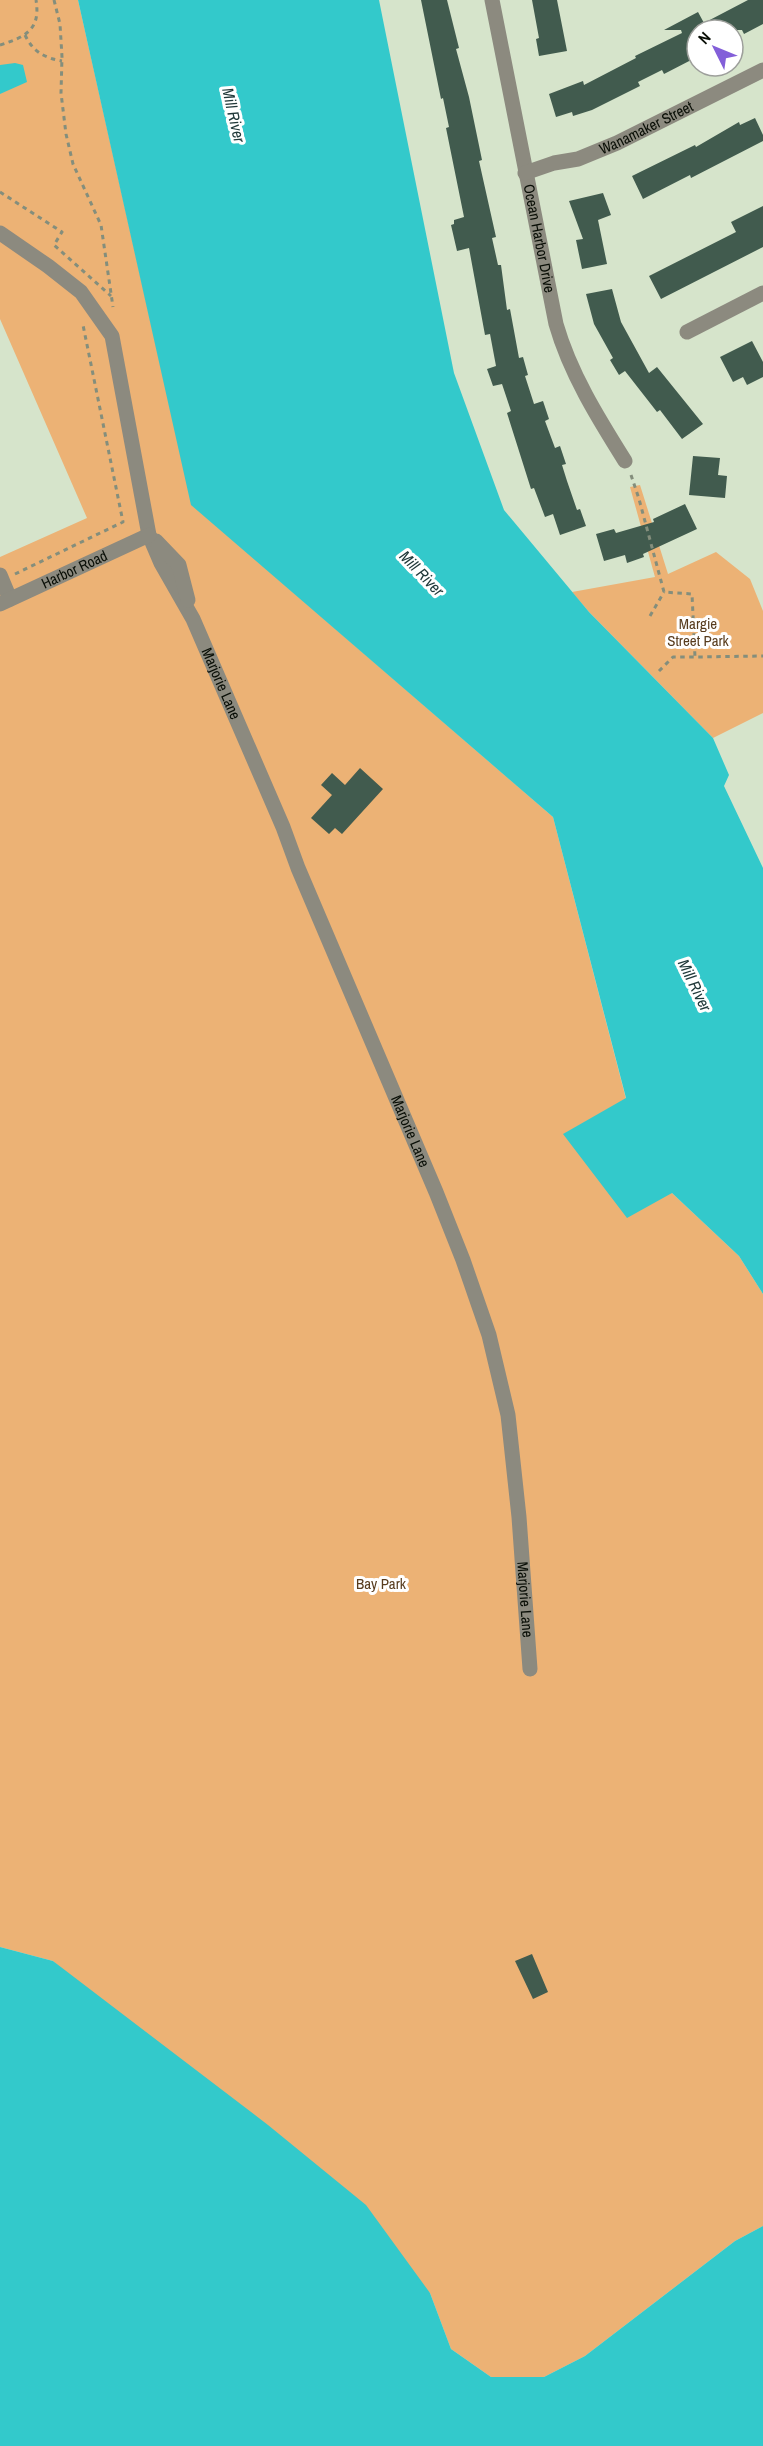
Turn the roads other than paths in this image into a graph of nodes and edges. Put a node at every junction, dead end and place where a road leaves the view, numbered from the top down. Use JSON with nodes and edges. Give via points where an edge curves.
{"nodes":[{"id":1,"x":492,"y":0,"type":"edge"},
{"id":2,"x":763,"y":70,"type":"edge"},
{"id":3,"x":525,"y":173,"type":"junction"},
{"id":4,"x":0,"y":232,"type":"edge"},
{"id":5,"x":763,"y":293,"type":"edge"},
{"id":6,"x":687,"y":332,"type":"dead end"},
{"id":7,"x":625,"y":461,"type":"road end"},
{"id":8,"x":149,"y":535,"type":"junction"},
{"id":9,"x":7,"y":575,"type":"edge"},
{"id":10,"x":5,"y":601,"type":"edge"},
{"id":11,"x":530,"y":1669,"type":"dead end"}],
"edges":[{"from":1,"to":3,"type":"street","name":"Ocean Harbor Drive"},
{"from":2,"to":3,"type":"street","name":"Wanamaker Street","via":[[617,143],[578,159]]},
{"from":3,"to":7,"type":"street","name":"Ocean Harbor Drive","via":[[562,347]]},
{"from":4,"to":8,"type":"street","name":"Marjorie Lane","via":[[81,292],[112,336]]},
{"from":5,"to":6,"type":"street"},
{"from":8,"to":10,"type":"street","name":"Harbor Road"},
{"from":8,"to":11,"type":"street","name":"Marjorie Lane","via":[[193,619],[436,1192],[489,1335],[508,1415]]},
{"from":9,"to":10,"type":"street"}]}
